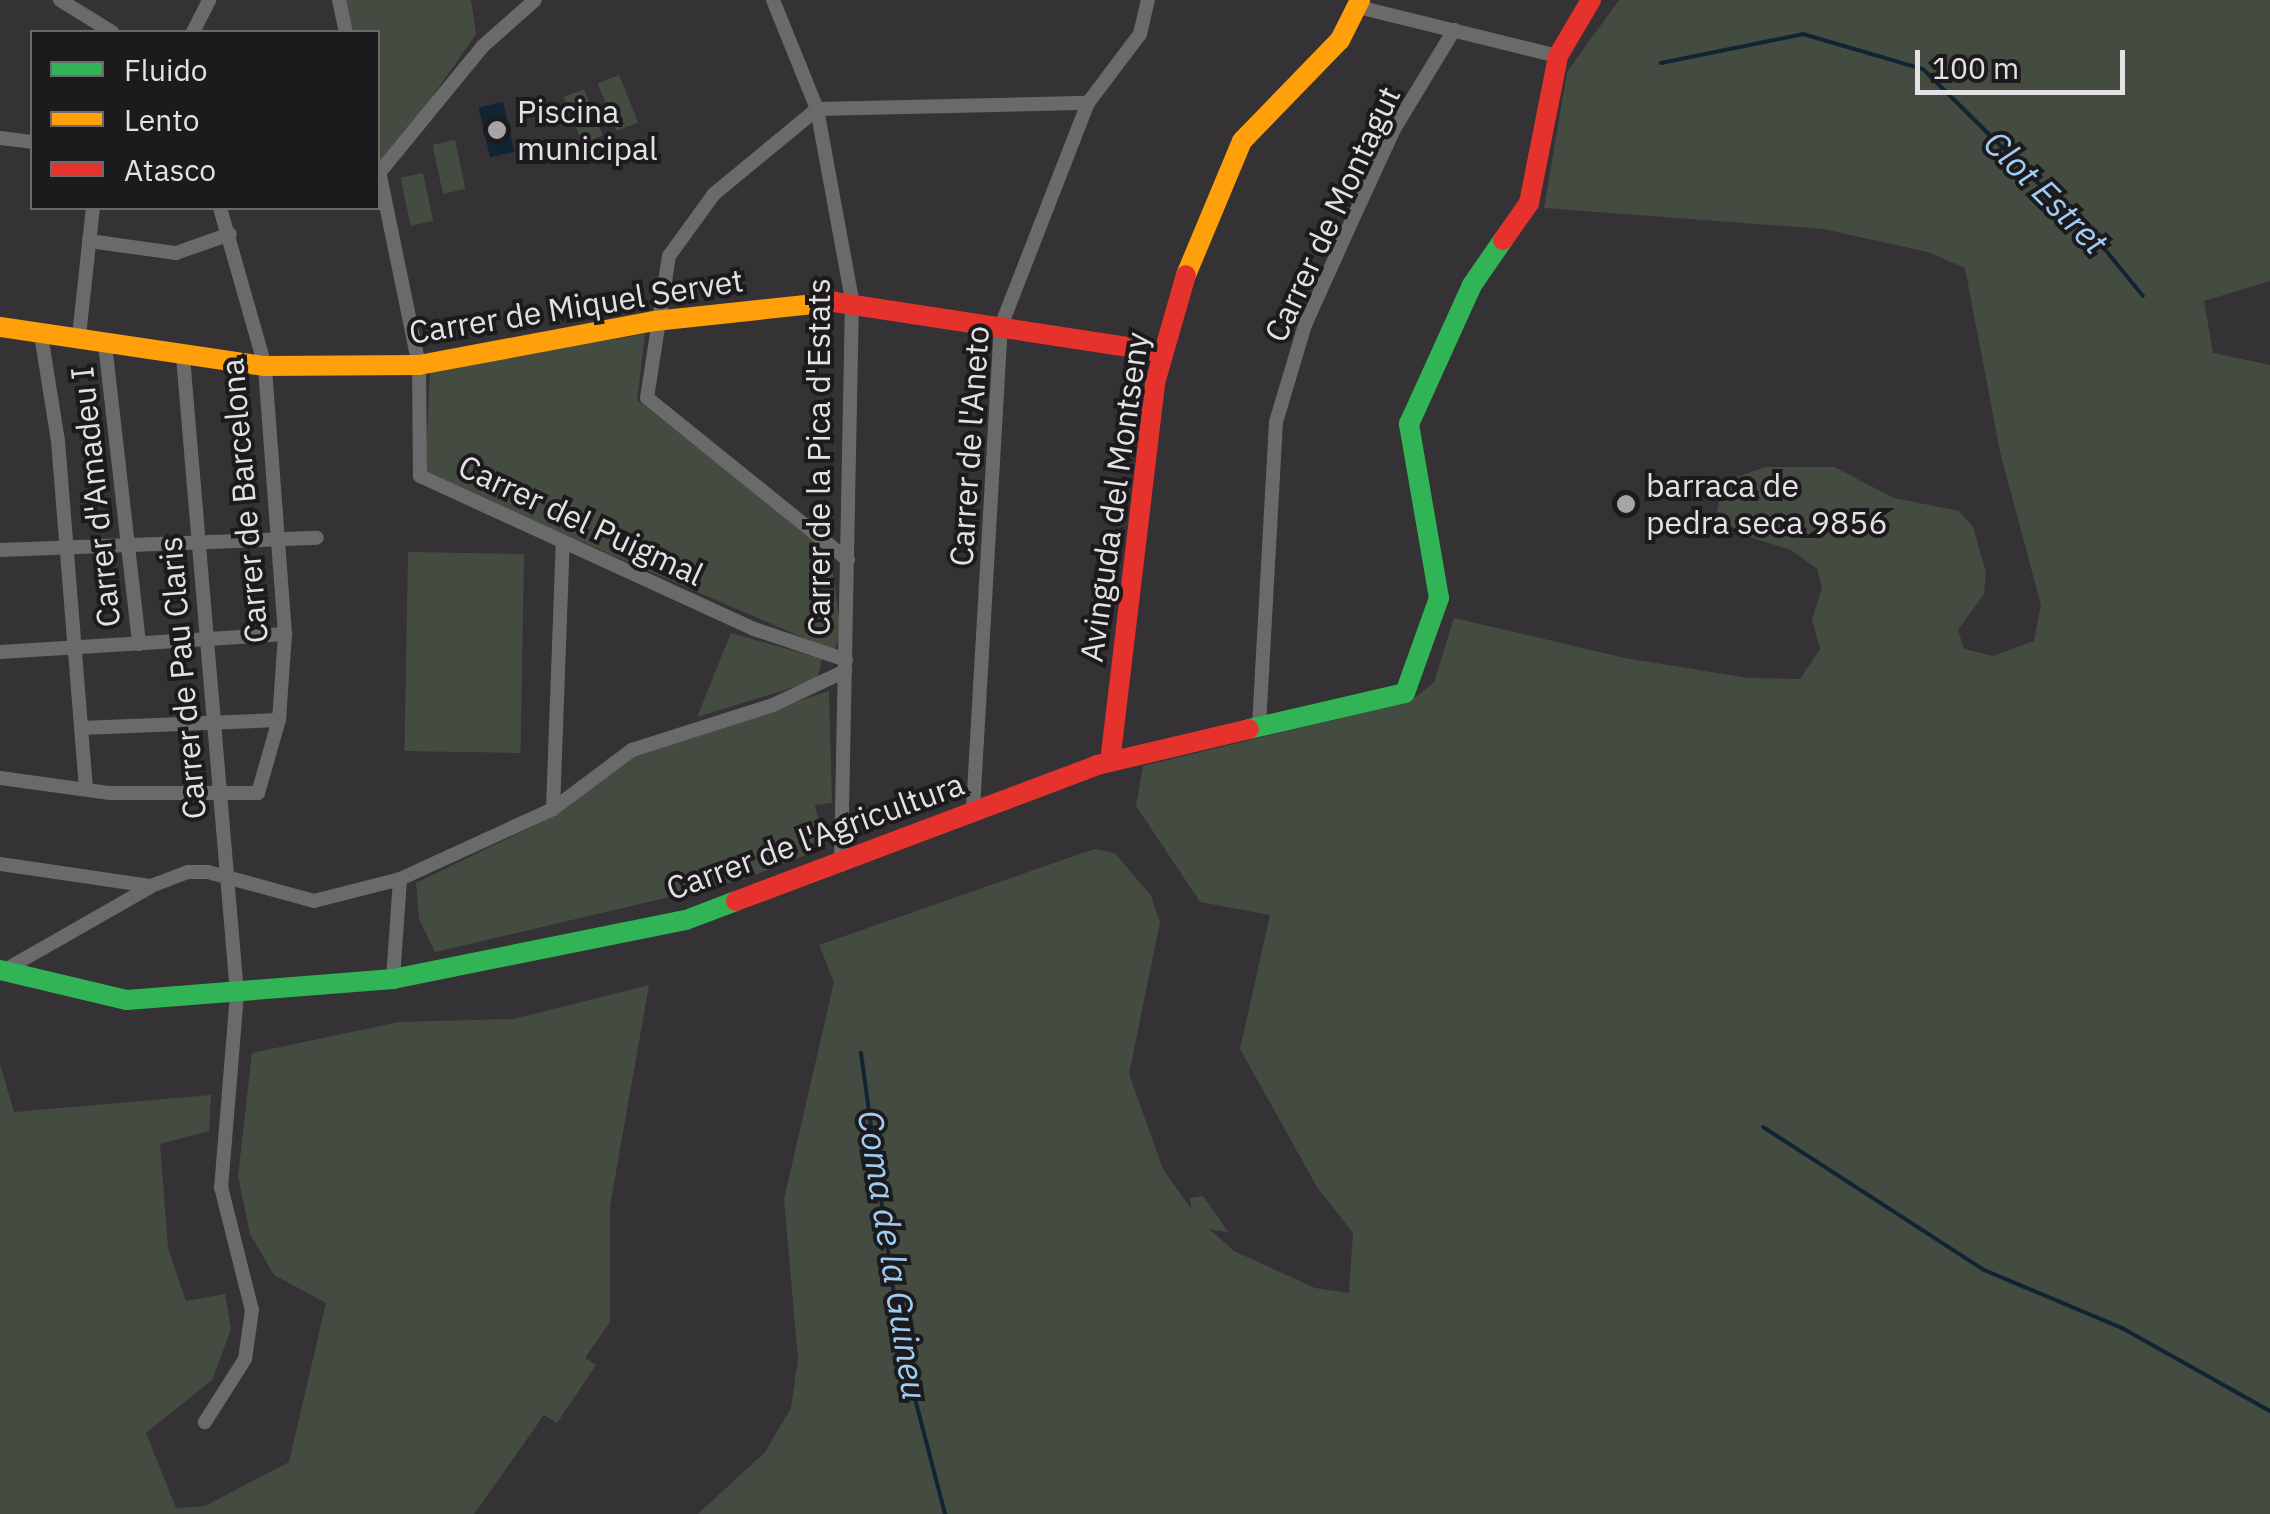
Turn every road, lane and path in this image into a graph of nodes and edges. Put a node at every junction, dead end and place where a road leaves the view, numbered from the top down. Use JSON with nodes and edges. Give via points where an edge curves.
{"nodes":[{"id":1,"x":60,"y":0,"type":"edge"},
{"id":2,"x":92,"y":0,"type":"edge"},
{"id":3,"x":209,"y":0,"type":"edge"},
{"id":4,"x":339,"y":0,"type":"edge"},
{"id":5,"x":536,"y":0,"type":"edge"},
{"id":6,"x":773,"y":0,"type":"edge"},
{"id":7,"x":1148,"y":0,"type":"edge"},
{"id":8,"x":1591,"y":0,"type":"edge"},
{"id":9,"x":1359,"y":4,"type":"edge"},
{"id":10,"x":88,"y":17,"type":"junction"},
{"id":11,"x":109,"y":30,"type":"edge"},
{"id":12,"x":194,"y":30,"type":"edge"},
{"id":13,"x":346,"y":30,"type":"edge"},
{"id":14,"x":1454,"y":30,"type":"junction"},
{"id":15,"x":1558,"y":56,"type":"junction"},
{"id":16,"x":1088,"y":103,"type":"junction"},
{"id":17,"x":817,"y":108,"type":"junction"},
{"id":18,"x":0,"y":138,"type":"edge"},
{"id":19,"x":30,"y":142,"type":"edge"},
{"id":20,"x":380,"y":167,"type":"edge"},
{"id":21,"x":380,"y":179,"type":"edge"},
{"id":22,"x":93,"y":210,"type":"edge"},
{"id":23,"x":221,"y":210,"type":"edge"},
{"id":24,"x":230,"y":234,"type":"junction"},
{"id":25,"x":89,"y":242,"type":"junction"},
{"id":26,"x":852,"y":300,"type":"junction"},
{"id":27,"x":655,"y":321,"type":"junction"},
{"id":28,"x":0,"y":326,"type":"edge"},
{"id":29,"x":1001,"y":326,"type":"junction"},
{"id":30,"x":40,"y":335,"type":"junction"},
{"id":31,"x":78,"y":336,"type":"junction"},
{"id":32,"x":105,"y":344,"type":"junction"},
{"id":33,"x":1161,"y":352,"type":"junction"},
{"id":34,"x":184,"y":357,"type":"junction"},
{"id":35,"x":419,"y":364,"type":"junction"},
{"id":36,"x":265,"y":366,"type":"junction"},
{"id":37,"x":273,"y":538,"type":"junction"},
{"id":38,"x":318,"y":538,"type":"dead end"},
{"id":39,"x":197,"y":540,"type":"junction"},
{"id":40,"x":563,"y":542,"type":"junction"},
{"id":41,"x":127,"y":544,"type":"junction"},
{"id":42,"x":67,"y":548,"type":"junction"},
{"id":43,"x":0,"y":550,"type":"edge"},
{"id":44,"x":848,"y":560,"type":"junction"},
{"id":45,"x":285,"y":634,"type":"junction"},
{"id":46,"x":205,"y":640,"type":"junction"},
{"id":47,"x":139,"y":644,"type":"junction"},
{"id":48,"x":77,"y":647,"type":"junction"},
{"id":49,"x":0,"y":652,"type":"edge"},
{"id":50,"x":846,"y":666,"type":"junction"},
{"id":51,"x":279,"y":720,"type":"junction"},
{"id":52,"x":216,"y":723,"type":"junction"},
{"id":53,"x":1259,"y":726,"type":"junction"},
{"id":54,"x":81,"y":728,"type":"junction"},
{"id":55,"x":1110,"y":762,"type":"junction"},
{"id":56,"x":0,"y":778,"type":"edge"},
{"id":57,"x":86,"y":789,"type":"junction"},
{"id":58,"x":221,"y":796,"type":"junction"},
{"id":59,"x":554,"y":809,"type":"junction"},
{"id":60,"x":974,"y":809,"type":"junction"},
{"id":61,"x":0,"y":864,"type":"edge"},
{"id":62,"x":842,"y":865,"type":"junction"},
{"id":63,"x":226,"y":875,"type":"junction"},
{"id":64,"x":400,"y":880,"type":"junction"},
{"id":65,"x":151,"y":886,"type":"junction"},
{"id":66,"x":2,"y":970,"type":"edge"},
{"id":67,"x":393,"y":979,"type":"junction"},
{"id":68,"x":237,"y":994,"type":"junction"},
{"id":69,"x":205,"y":1422,"type":"dead end"}],
"edges":[{"from":1,"to":10,"type":"street"},
{"from":2,"to":10,"type":"street"},
{"from":3,"to":12,"type":"street"},
{"from":4,"to":13,"type":"street"},
{"from":5,"to":20,"type":"street","via":[[483,46]]},
{"from":6,"to":17,"type":"street","name":"Carrer de la Pica d'Estats"},
{"from":7,"to":16,"type":"street","name":"Carrer de l'Aneto","via":[[1140,34]]},
{"from":8,"to":15,"type":"street"},
{"from":9,"to":14,"type":"street"},
{"from":9,"to":33,"type":"street","name":"Avinguda del Montseny","via":[[1340,40],[1242,141],[1181,284]]},
{"from":10,"to":11,"type":"street"},
{"from":14,"to":15,"type":"street"},
{"from":14,"to":53,"type":"street","name":"Carrer de Montagut","via":[[1364,194],[1305,325],[1276,422]]},
{"from":15,"to":53,"type":"street","name":"Carrer de l'Agricultura","via":[[1530,203],[1472,286],[1409,424],[1439,598],[1405,693]]},
{"from":16,"to":17,"type":"street"},
{"from":16,"to":29,"type":"street","name":"Carrer de l'Aneto"},
{"from":17,"to":26,"type":"street","name":"Carrer de la Pica d'Estats"},
{"from":17,"to":27,"type":"street","via":[[714,194],[669,256]]},
{"from":18,"to":19,"type":"street"},
{"from":21,"to":35,"type":"street","name":"Carrer del Puigmal"},
{"from":22,"to":25,"type":"street"},
{"from":23,"to":24,"type":"street","name":"Carrer de Barcelona"},
{"from":24,"to":25,"type":"street","via":[[176,254]]},
{"from":24,"to":36,"type":"street","name":"Carrer de Barcelona"},
{"from":25,"to":31,"type":"street"},
{"from":26,"to":27,"type":"street","name":"Carrer de Miquel Servet"},
{"from":26,"to":29,"type":"street","name":"Carrer de Miquel Servet"},
{"from":26,"to":44,"type":"street","name":"Carrer de la Pica d'Estats"},
{"from":27,"to":35,"type":"street","name":"Carrer de Miquel Servet"},
{"from":27,"to":44,"type":"street","via":[[647,398]]},
{"from":28,"to":30,"type":"street","name":"Carrer de Miquel Servet"},
{"from":29,"to":33,"type":"street","name":"Carrer de Miquel Servet"},
{"from":29,"to":60,"type":"street","name":"Carrer de l'Aneto"},
{"from":30,"to":31,"type":"street","name":"Carrer de Miquel Servet"},
{"from":30,"to":42,"type":"street"},
{"from":31,"to":32,"type":"street","name":"Carrer de Miquel Servet"},
{"from":32,"to":34,"type":"street","name":"Carrer de Miquel Servet"},
{"from":32,"to":41,"type":"street","name":"Carrer d'Amadeu I"},
{"from":33,"to":55,"type":"street","name":"Avinguda del Montseny"},
{"from":34,"to":36,"type":"street","name":"Carrer de Miquel Servet"},
{"from":34,"to":39,"type":"street","name":"Carrer de Pau Claris"},
{"from":35,"to":36,"type":"street","name":"Carrer de Miquel Servet"},
{"from":35,"to":40,"type":"street","name":"Carrer del Puigmal","via":[[420,476]]},
{"from":36,"to":37,"type":"street","name":"Carrer de Barcelona"},
{"from":37,"to":38,"type":"street"},
{"from":37,"to":39,"type":"street"},
{"from":37,"to":45,"type":"street","name":"Carrer de Barcelona"},
{"from":39,"to":41,"type":"street"},
{"from":39,"to":46,"type":"street","name":"Carrer de Pau Claris"},
{"from":40,"to":50,"type":"street","name":"Carrer del Puigmal"},
{"from":40,"to":59,"type":"street"},
{"from":41,"to":42,"type":"street"},
{"from":41,"to":47,"type":"street","name":"Carrer d'Amadeu I"},
{"from":42,"to":43,"type":"street"},
{"from":42,"to":48,"type":"street"},
{"from":44,"to":50,"type":"street","name":"Carrer de la Pica d'Estats"},
{"from":45,"to":46,"type":"street"},
{"from":45,"to":51,"type":"street","name":"Carrer de Barcelona"},
{"from":46,"to":47,"type":"street"},
{"from":46,"to":52,"type":"street","name":"Carrer de Pau Claris"},
{"from":47,"to":48,"type":"street"},
{"from":48,"to":49,"type":"street"},
{"from":48,"to":54,"type":"street"},
{"from":50,"to":59,"type":"street","via":[[773,704],[632,750]]},
{"from":50,"to":62,"type":"street","name":"Carrer de la Pica d'Estats"},
{"from":51,"to":52,"type":"street"},
{"from":51,"to":58,"type":"street","name":"Carrer de Barcelona","via":[[258,793]]},
{"from":52,"to":54,"type":"street"},
{"from":52,"to":58,"type":"street","name":"Carrer de Pau Claris"},
{"from":53,"to":55,"type":"street","name":"Carrer de l'Agricultura"},
{"from":54,"to":57,"type":"street"},
{"from":55,"to":60,"type":"street","name":"Carrer de l'Agricultura"},
{"from":56,"to":57,"type":"street"},
{"from":57,"to":58,"type":"street"},
{"from":58,"to":63,"type":"street","name":"Carrer de Pau Claris"},
{"from":59,"to":64,"type":"street"},
{"from":60,"to":62,"type":"street","name":"Carrer de l'Agricultura"},
{"from":61,"to":65,"type":"street"},
{"from":62,"to":67,"type":"street","name":"Carrer de l'Agricultura","via":[[686,920]]},
{"from":63,"to":64,"type":"street","via":[[314,901]]},
{"from":63,"to":65,"type":"street","via":[[188,872]]},
{"from":63,"to":68,"type":"street","name":"Carrer de Pau Claris"},
{"from":64,"to":67,"type":"street"},
{"from":65,"to":66,"type":"street"},
{"from":66,"to":68,"type":"street","name":"Carrer de l'Agricultura","via":[[127,1000]]},
{"from":67,"to":68,"type":"street","name":"Carrer de l'Agricultura"},
{"from":68,"to":69,"type":"street","name":"Carrer de Pau Claris","via":[[221,1187],[252,1310],[245,1359]]}]}
